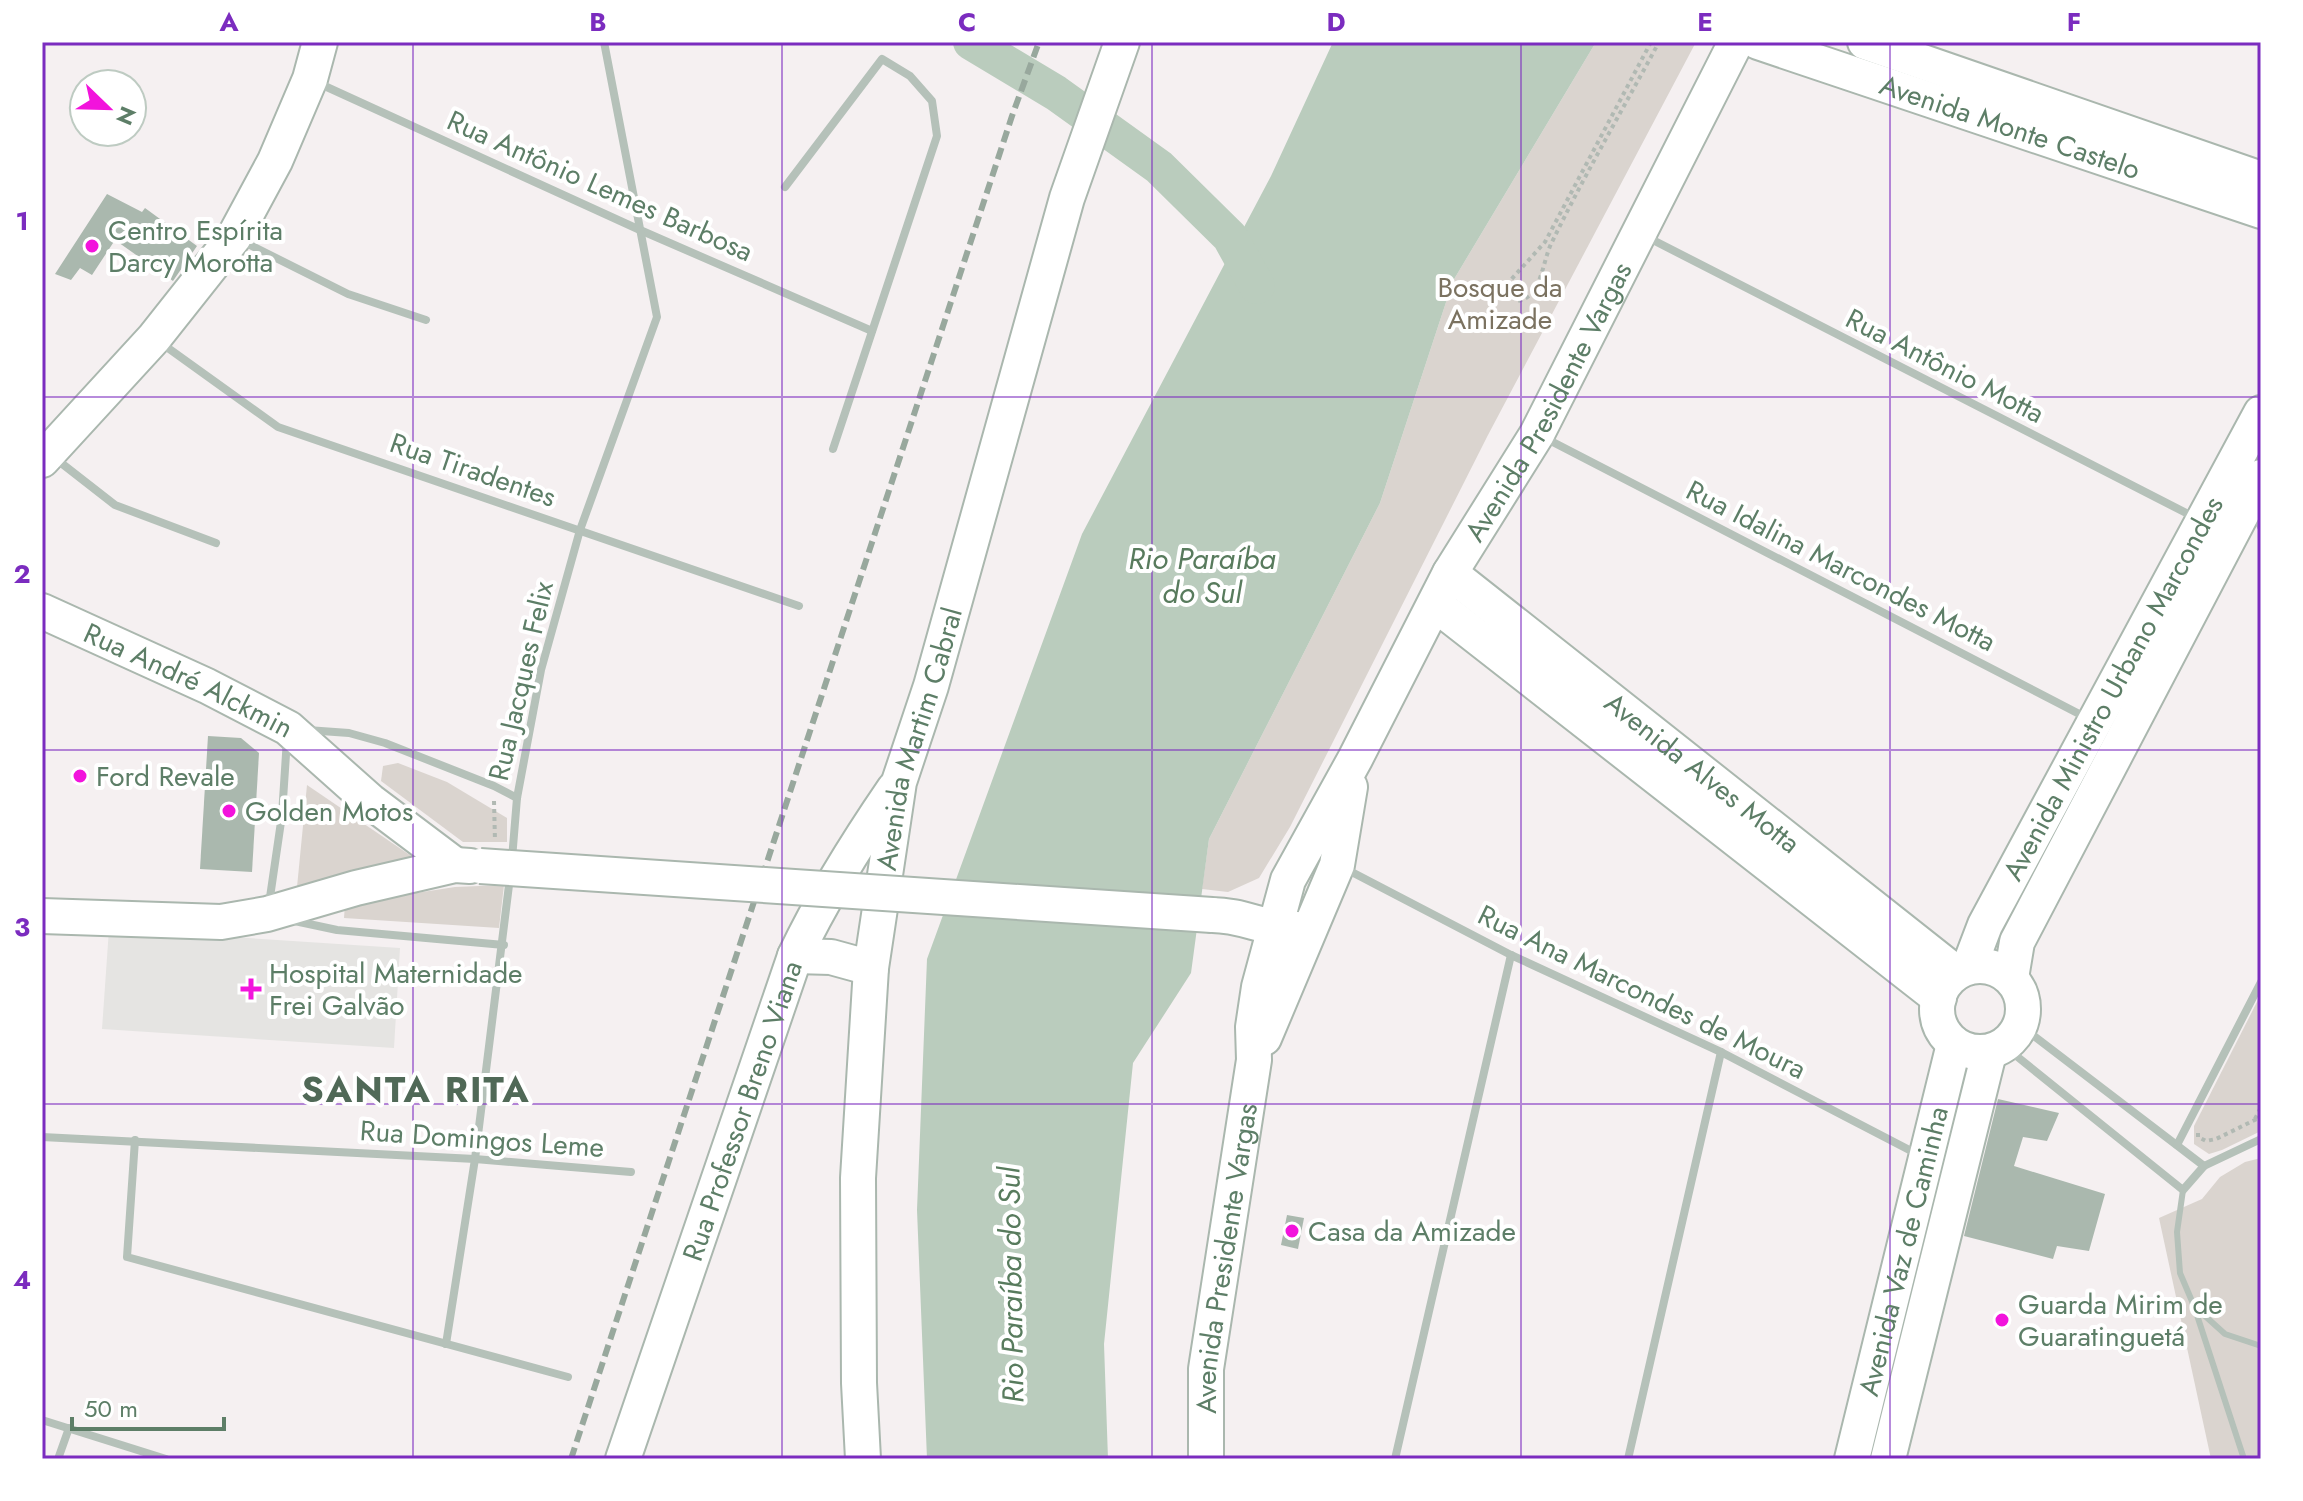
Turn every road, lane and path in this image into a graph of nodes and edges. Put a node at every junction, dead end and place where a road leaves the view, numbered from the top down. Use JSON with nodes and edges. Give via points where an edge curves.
{"nodes":[{"id":1,"x":320,"y":42,"type":"edge"},
{"id":2,"x":604,"y":42,"type":"edge"},
{"id":3,"x":1651,"y":42,"type":"edge"},
{"id":4,"x":1659,"y":42,"type":"edge"},
{"id":5,"x":1736,"y":42,"type":"edge"},
{"id":6,"x":1758,"y":42,"type":"edge"},
{"id":7,"x":1865,"y":42,"type":"edge"},
{"id":8,"x":1121,"y":49,"type":"edge"},
{"id":9,"x":310,"y":79,"type":"junction"},
{"id":10,"x":2261,"y":179,"type":"edge"},
{"id":11,"x":785,"y":187,"type":"dead end"},
{"id":12,"x":2261,"y":211,"type":"edge"},
{"id":13,"x":640,"y":230,"type":"junction"},
{"id":14,"x":1641,"y":234,"type":"junction"},
{"id":15,"x":234,"y":237,"type":"junction"},
{"id":16,"x":426,"y":320,"type":"dead end"},
{"id":17,"x":872,"y":331,"type":"junction"},
{"id":18,"x":154,"y":338,"type":"junction"},
{"id":19,"x":2261,"y":413,"type":"edge"},
{"id":20,"x":1537,"y":434,"type":"junction"},
{"id":21,"x":833,"y":449,"type":"dead end"},
{"id":22,"x":46,"y":456,"type":"edge"},
{"id":23,"x":2232,"y":509,"type":"edge"},
{"id":24,"x":580,"y":530,"type":"junction"},
{"id":25,"x":216,"y":543,"type":"dead end"},
{"id":26,"x":1450,"y":573,"type":"junction"},
{"id":27,"x":1435,"y":604,"type":"junction"},
{"id":28,"x":799,"y":606,"type":"dead end"},
{"id":29,"x":42,"y":611,"type":"edge"},
{"id":30,"x":288,"y":728,"type":"junction"},
{"id":31,"x":2109,"y":730,"type":"junction"},
{"id":32,"x":899,"y":782,"type":"junction"},
{"id":33,"x":494,"y":786,"type":"junction"},
{"id":34,"x":1699,"y":790,"type":"junction"},
{"id":35,"x":517,"y":798,"type":"junction"},
{"id":36,"x":1321,"y":857,"type":"junction"},
{"id":37,"x":477,"y":866,"type":"junction"},
{"id":38,"x":1288,"y":880,"type":"junction"},
{"id":39,"x":267,"y":914,"type":"junction"},
{"id":40,"x":1222,"y":915,"type":"junction"},
{"id":41,"x":42,"y":916,"type":"edge"},
{"id":42,"x":1310,"y":929,"type":"junction"},
{"id":43,"x":1275,"y":930,"type":"junction"},
{"id":44,"x":504,"y":945,"type":"junction"},
{"id":45,"x":1511,"y":955,"type":"junction"},
{"id":46,"x":795,"y":956,"type":"junction"},
{"id":47,"x":871,"y":968,"type":"junction"},
{"id":48,"x":2011,"y":978,"type":"junction"},
{"id":49,"x":1954,"y":979,"type":"junction"},
{"id":50,"x":2261,"y":982,"type":"edge"},
{"id":51,"x":2005,"y":1042,"type":"junction"},
{"id":52,"x":1954,"y":1044,"type":"junction"},
{"id":53,"x":1721,"y":1052,"type":"junction"},
{"id":54,"x":1254,"y":1060,"type":"junction"},
{"id":55,"x":2261,"y":1107,"type":"edge"},
{"id":56,"x":2261,"y":1117,"type":"edge"},
{"id":57,"x":2255,"y":1120,"type":"junction"},
{"id":58,"x":2197,"y":1123,"type":"dead end"},
{"id":59,"x":42,"y":1137,"type":"edge"},
{"id":60,"x":135,"y":1140,"type":"junction"},
{"id":61,"x":2260,"y":1140,"type":"edge"},
{"id":62,"x":2177,"y":1145,"type":"junction"},
{"id":63,"x":475,"y":1159,"type":"junction"},
{"id":64,"x":2204,"y":1166,"type":"junction"},
{"id":65,"x":1942,"y":1167,"type":"junction"},
{"id":66,"x":631,"y":1172,"type":"dead end"},
{"id":67,"x":2183,"y":1190,"type":"junction"},
{"id":68,"x":2194,"y":1306,"type":"junction"},
{"id":69,"x":446,"y":1344,"type":"junction"},
{"id":70,"x":2261,"y":1346,"type":"edge"},
{"id":71,"x":568,"y":1377,"type":"dead end"},
{"id":72,"x":42,"y":1420,"type":"edge"},
{"id":73,"x":69,"y":1428,"type":"junction"},
{"id":74,"x":58,"y":1459,"type":"edge"},
{"id":75,"x":166,"y":1459,"type":"edge"},
{"id":76,"x":623,"y":1459,"type":"edge"},
{"id":77,"x":863,"y":1459,"type":"edge"},
{"id":78,"x":1206,"y":1459,"type":"edge"},
{"id":79,"x":1395,"y":1459,"type":"edge"},
{"id":80,"x":1628,"y":1459,"type":"edge"},
{"id":81,"x":1852,"y":1459,"type":"edge"},
{"id":82,"x":1888,"y":1459,"type":"edge"},
{"id":83,"x":2244,"y":1459,"type":"edge"}],
"edges":[{"from":1,"to":9,"type":"street"},
{"from":2,"to":13,"type":"street","name":"Rua Jacques Felix"},
{"from":3,"to":4,"type":"path","via":[[1545,242],[1508,283],[1517,301],[1534,293],[1550,245]]},
{"from":5,"to":14,"type":"street","name":"Avenida Presidente Vargas"},
{"from":6,"to":12,"type":"street","name":"Avenida Monte Castelo"},
{"from":7,"to":10,"type":"street","name":"Avenida Monte Castelo"},
{"from":8,"to":32,"type":"street","name":"Avenida Martim Cabral","via":[[1067,198],[931,686]]},
{"from":9,"to":13,"type":"street","name":"Rua Antônio Lemes Barbosa"},
{"from":9,"to":15,"type":"street","via":[[275,161]]},
{"from":11,"to":17,"type":"street","via":[[882,59],[910,76],[932,101],[937,136]]},
{"from":13,"to":17,"type":"street","name":"Rua Antônio Lemes Barbosa"},
{"from":13,"to":24,"type":"street","name":"Rua Jacques Felix","via":[[657,317]]},
{"from":14,"to":20,"type":"street","name":"Avenida Presidente Vargas"},
{"from":14,"to":23,"type":"street","name":"Rua Antônio Motta"},
{"from":15,"to":16,"type":"street","via":[[348,294]]},
{"from":15,"to":18,"type":"street"},
{"from":17,"to":21,"type":"street"},
{"from":18,"to":22,"type":"street"},
{"from":18,"to":24,"type":"street","name":"Rua Tiradentes","via":[[278,427]]},
{"from":19,"to":23,"type":"street","name":"Avenida Ministro Urbano Marcondes"},
{"from":20,"to":26,"type":"street","name":"Avenida Presidente Vargas"},
{"from":20,"to":31,"type":"street","name":"Rua Idalina Marcondes Motta"},
{"from":22,"to":25,"type":"street","via":[[115,505]]},
{"from":23,"to":31,"type":"street","name":"Avenida Ministro Urbano Marcondes"},
{"from":24,"to":28,"type":"street","name":"Rua Tiradentes"},
{"from":24,"to":35,"type":"street","name":"Rua Jacques Felix","via":[[541,670]]},
{"from":26,"to":27,"type":"street","name":"Avenida Presidente Vargas"},
{"from":26,"to":34,"type":"street","name":"Avenida Alves Motta"},
{"from":27,"to":34,"type":"street","name":"Avenida Alves Motta"},
{"from":27,"to":36,"type":"street","name":"Avenida Presidente Vargas","via":[[1355,759]]},
{"from":29,"to":30,"type":"street","name":"Rua André Alckmin"},
{"from":30,"to":33,"type":"street","name":"Rua André Alckmin","via":[[349,733],[385,743]]},
{"from":30,"to":37,"type":"street","via":[[370,801]]},
{"from":30,"to":39,"type":"street"},
{"from":31,"to":48,"type":"street","name":"Avenida Ministro Urbano Marcondes","via":[[2017,942]]},
{"from":31,"to":49,"type":"street","name":"Avenida Ministro Urbano Marcondes"},
{"from":32,"to":46,"type":"street","name":"Rua Professor Breno Viana","via":[[817,909]]},
{"from":32,"to":47,"type":"street","name":"Avenida Martim Cabral"},
{"from":33,"to":35,"type":"street","name":"Rua André Alckmin"},
{"from":33,"to":37,"type":"path"},
{"from":34,"to":49,"type":"street","name":"Avenida Alves Motta"},
{"from":35,"to":44,"type":"street","name":"Rua Jacques Felix"},
{"from":36,"to":38,"type":"street","name":"Avenida Presidente Vargas"},
{"from":36,"to":42,"type":"street","name":"Avenida Presidente Vargas"},
{"from":36,"to":45,"type":"street","name":"Rua Ana Marcondes de Moura"},
{"from":37,"to":39,"type":"street","via":[[356,888]]},
{"from":37,"to":40,"type":"street","bridge":true},
{"from":38,"to":40,"type":"street"},
{"from":38,"to":43,"type":"street","name":"Avenida Presidente Vargas"},
{"from":39,"to":41,"type":"street","via":[[221,922]]},
{"from":39,"to":44,"type":"street","via":[[337,930]]},
{"from":40,"to":43,"type":"street"},
{"from":42,"to":43,"type":"street"},
{"from":42,"to":54,"type":"street","name":"Avenida Presidente Vargas"},
{"from":43,"to":54,"type":"street","name":"Avenida Presidente Vargas","via":[[1259,987]]},
{"from":44,"to":63,"type":"street","name":"Rua Jacques Felix"},
{"from":45,"to":53,"type":"street","name":"Rua Ana Marcondes de Moura"},
{"from":45,"to":79,"type":"street"},
{"from":46,"to":47,"type":"street","via":[[831,957]]},
{"from":46,"to":76,"type":"street","name":"Rua Professor Breno Viana"},
{"from":47,"to":77,"type":"street","name":"Avenida Martim Cabral","via":[[858,1178]]},
{"from":48,"to":49,"type":"street","via":[[1992,967]]},
{"from":48,"to":51,"type":"street","via":[[2021,992],[2024,1011]]},
{"from":49,"to":52,"type":"street","via":[[1937,1013]]},
{"from":50,"to":62,"type":"street"},
{"from":51,"to":52,"type":"street","via":[[1974,1052]]},
{"from":51,"to":62,"type":"street"},
{"from":51,"to":65,"type":"street","name":"Avenida Vaz de Caminha"},
{"from":51,"to":67,"type":"street"},
{"from":52,"to":65,"type":"street","name":"Avenida Vaz de Caminha"},
{"from":53,"to":65,"type":"street","name":"Rua Ana Marcondes de Moura"},
{"from":53,"to":80,"type":"street"},
{"from":54,"to":78,"type":"street","name":"Avenida Presidente Vargas","via":[[1206,1369]]},
{"from":55,"to":57,"type":"path"},
{"from":56,"to":57,"type":"path"},
{"from":57,"to":58,"type":"path","via":[[2206,1141],[2198,1137]]},
{"from":59,"to":60,"type":"street","name":"Rua Domingos Leme"},
{"from":60,"to":63,"type":"street","name":"Rua Domingos Leme"},
{"from":60,"to":69,"type":"street","via":[[127,1257]]},
{"from":61,"to":64,"type":"street"},
{"from":62,"to":64,"type":"street"},
{"from":63,"to":66,"type":"street","name":"Rua Domingos Leme"},
{"from":63,"to":69,"type":"street","name":"Rua Jacques Felix"},
{"from":64,"to":67,"type":"street"},
{"from":65,"to":81,"type":"street","name":"Avenida Vaz de Caminha"},
{"from":65,"to":82,"type":"street","name":"Avenida Vaz de Caminha"},
{"from":67,"to":68,"type":"lane","via":[[2177,1232],[2180,1273]]},
{"from":68,"to":70,"type":"lane","via":[[2225,1334]]},
{"from":68,"to":83,"type":"lane"},
{"from":69,"to":71,"type":"street"},
{"from":72,"to":73,"type":"street"},
{"from":73,"to":74,"type":"street"},
{"from":73,"to":75,"type":"street"}]}
